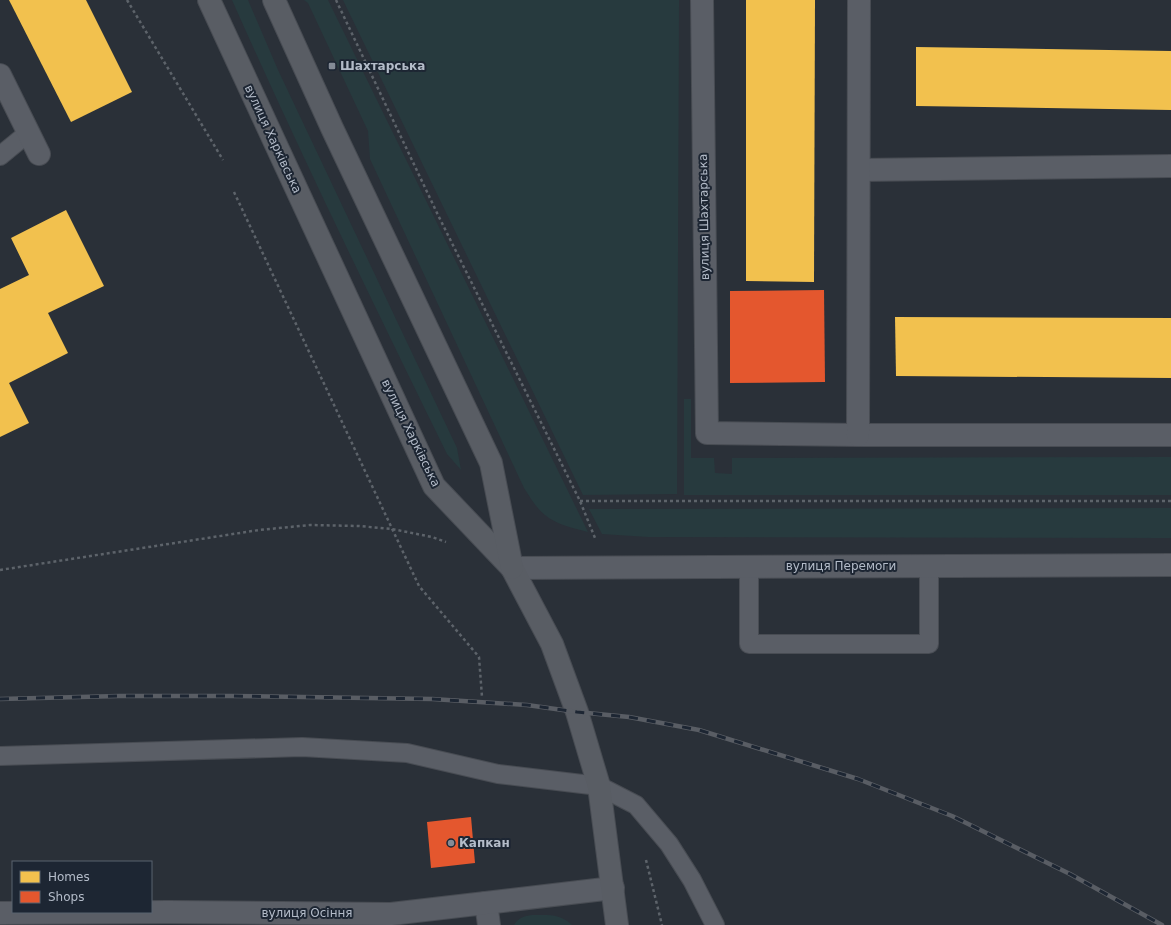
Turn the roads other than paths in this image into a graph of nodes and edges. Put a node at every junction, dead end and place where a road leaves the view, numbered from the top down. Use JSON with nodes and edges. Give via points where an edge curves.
{"nodes":[{"id":1,"x":209,"y":0,"type":"edge"},
{"id":2,"x":274,"y":0,"type":"edge"},
{"id":3,"x":702,"y":0,"type":"edge"},
{"id":4,"x":859,"y":0,"type":"edge"},
{"id":5,"x":0,"y":74,"type":"edge"},
{"id":6,"x":28,"y":133,"type":"junction"},
{"id":7,"x":39,"y":154,"type":"dead end"},
{"id":8,"x":0,"y":156,"type":"edge"},
{"id":9,"x":1171,"y":166,"type":"edge"},
{"id":10,"x":859,"y":170,"type":"junction"},
{"id":11,"x":858,"y":435,"type":"junction"},
{"id":12,"x":1171,"y":435,"type":"edge"},
{"id":13,"x":1171,"y":565,"type":"edge"},
{"id":14,"x":929,"y":566,"type":"junction"},
{"id":15,"x":749,"y":567,"type":"junction"},
{"id":16,"x":512,"y":568,"type":"junction"},
{"id":17,"x":0,"y":756,"type":"edge"},
{"id":18,"x":599,"y":786,"type":"junction"},
{"id":19,"x":613,"y":888,"type":"junction"},
{"id":20,"x":486,"y":903,"type":"junction"},
{"id":21,"x":152,"y":912,"type":"edge"},
{"id":22,"x":0,"y":913,"type":"edge"},
{"id":23,"x":12,"y":913,"type":"edge"},
{"id":24,"x":489,"y":925,"type":"edge"},
{"id":25,"x":617,"y":925,"type":"edge"},
{"id":26,"x":715,"y":925,"type":"edge"}],
"edges":[{"from":1,"to":16,"type":"street","name":"вулиця Харківська","via":[[434,486]]},
{"from":2,"to":16,"type":"street","via":[[491,463]]},
{"from":3,"to":11,"type":"street","name":"вулиця Шахтарська","via":[[707,433]]},
{"from":4,"to":10,"type":"street"},
{"from":5,"to":6,"type":"street"},
{"from":6,"to":7,"type":"street"},
{"from":6,"to":8,"type":"lane"},
{"from":9,"to":10,"type":"street"},
{"from":10,"to":11,"type":"street"},
{"from":11,"to":12,"type":"street"},
{"from":13,"to":14,"type":"street","name":"вулиця Перемоги"},
{"from":14,"to":15,"type":"street","name":"вулиця Перемоги"},
{"from":14,"to":15,"type":"lane","via":[[929,644],[749,644]]},
{"from":15,"to":16,"type":"street","name":"вулиця Перемоги"},
{"from":16,"to":18,"type":"street","via":[[552,644],[577,712]]},
{"from":17,"to":18,"type":"lane","via":[[302,747],[407,753],[498,774]]},
{"from":18,"to":19,"type":"street"},
{"from":18,"to":26,"type":"lane","via":[[636,805],[669,844],[692,880]]},
{"from":19,"to":20,"type":"street","name":"вулиця Осіння"},
{"from":19,"to":25,"type":"street"},
{"from":20,"to":21,"type":"street","name":"вулиця Осіння","via":[[391,914]]},
{"from":20,"to":24,"type":"street"},
{"from":22,"to":23,"type":"street","name":"вулиця Осіння"}]}
